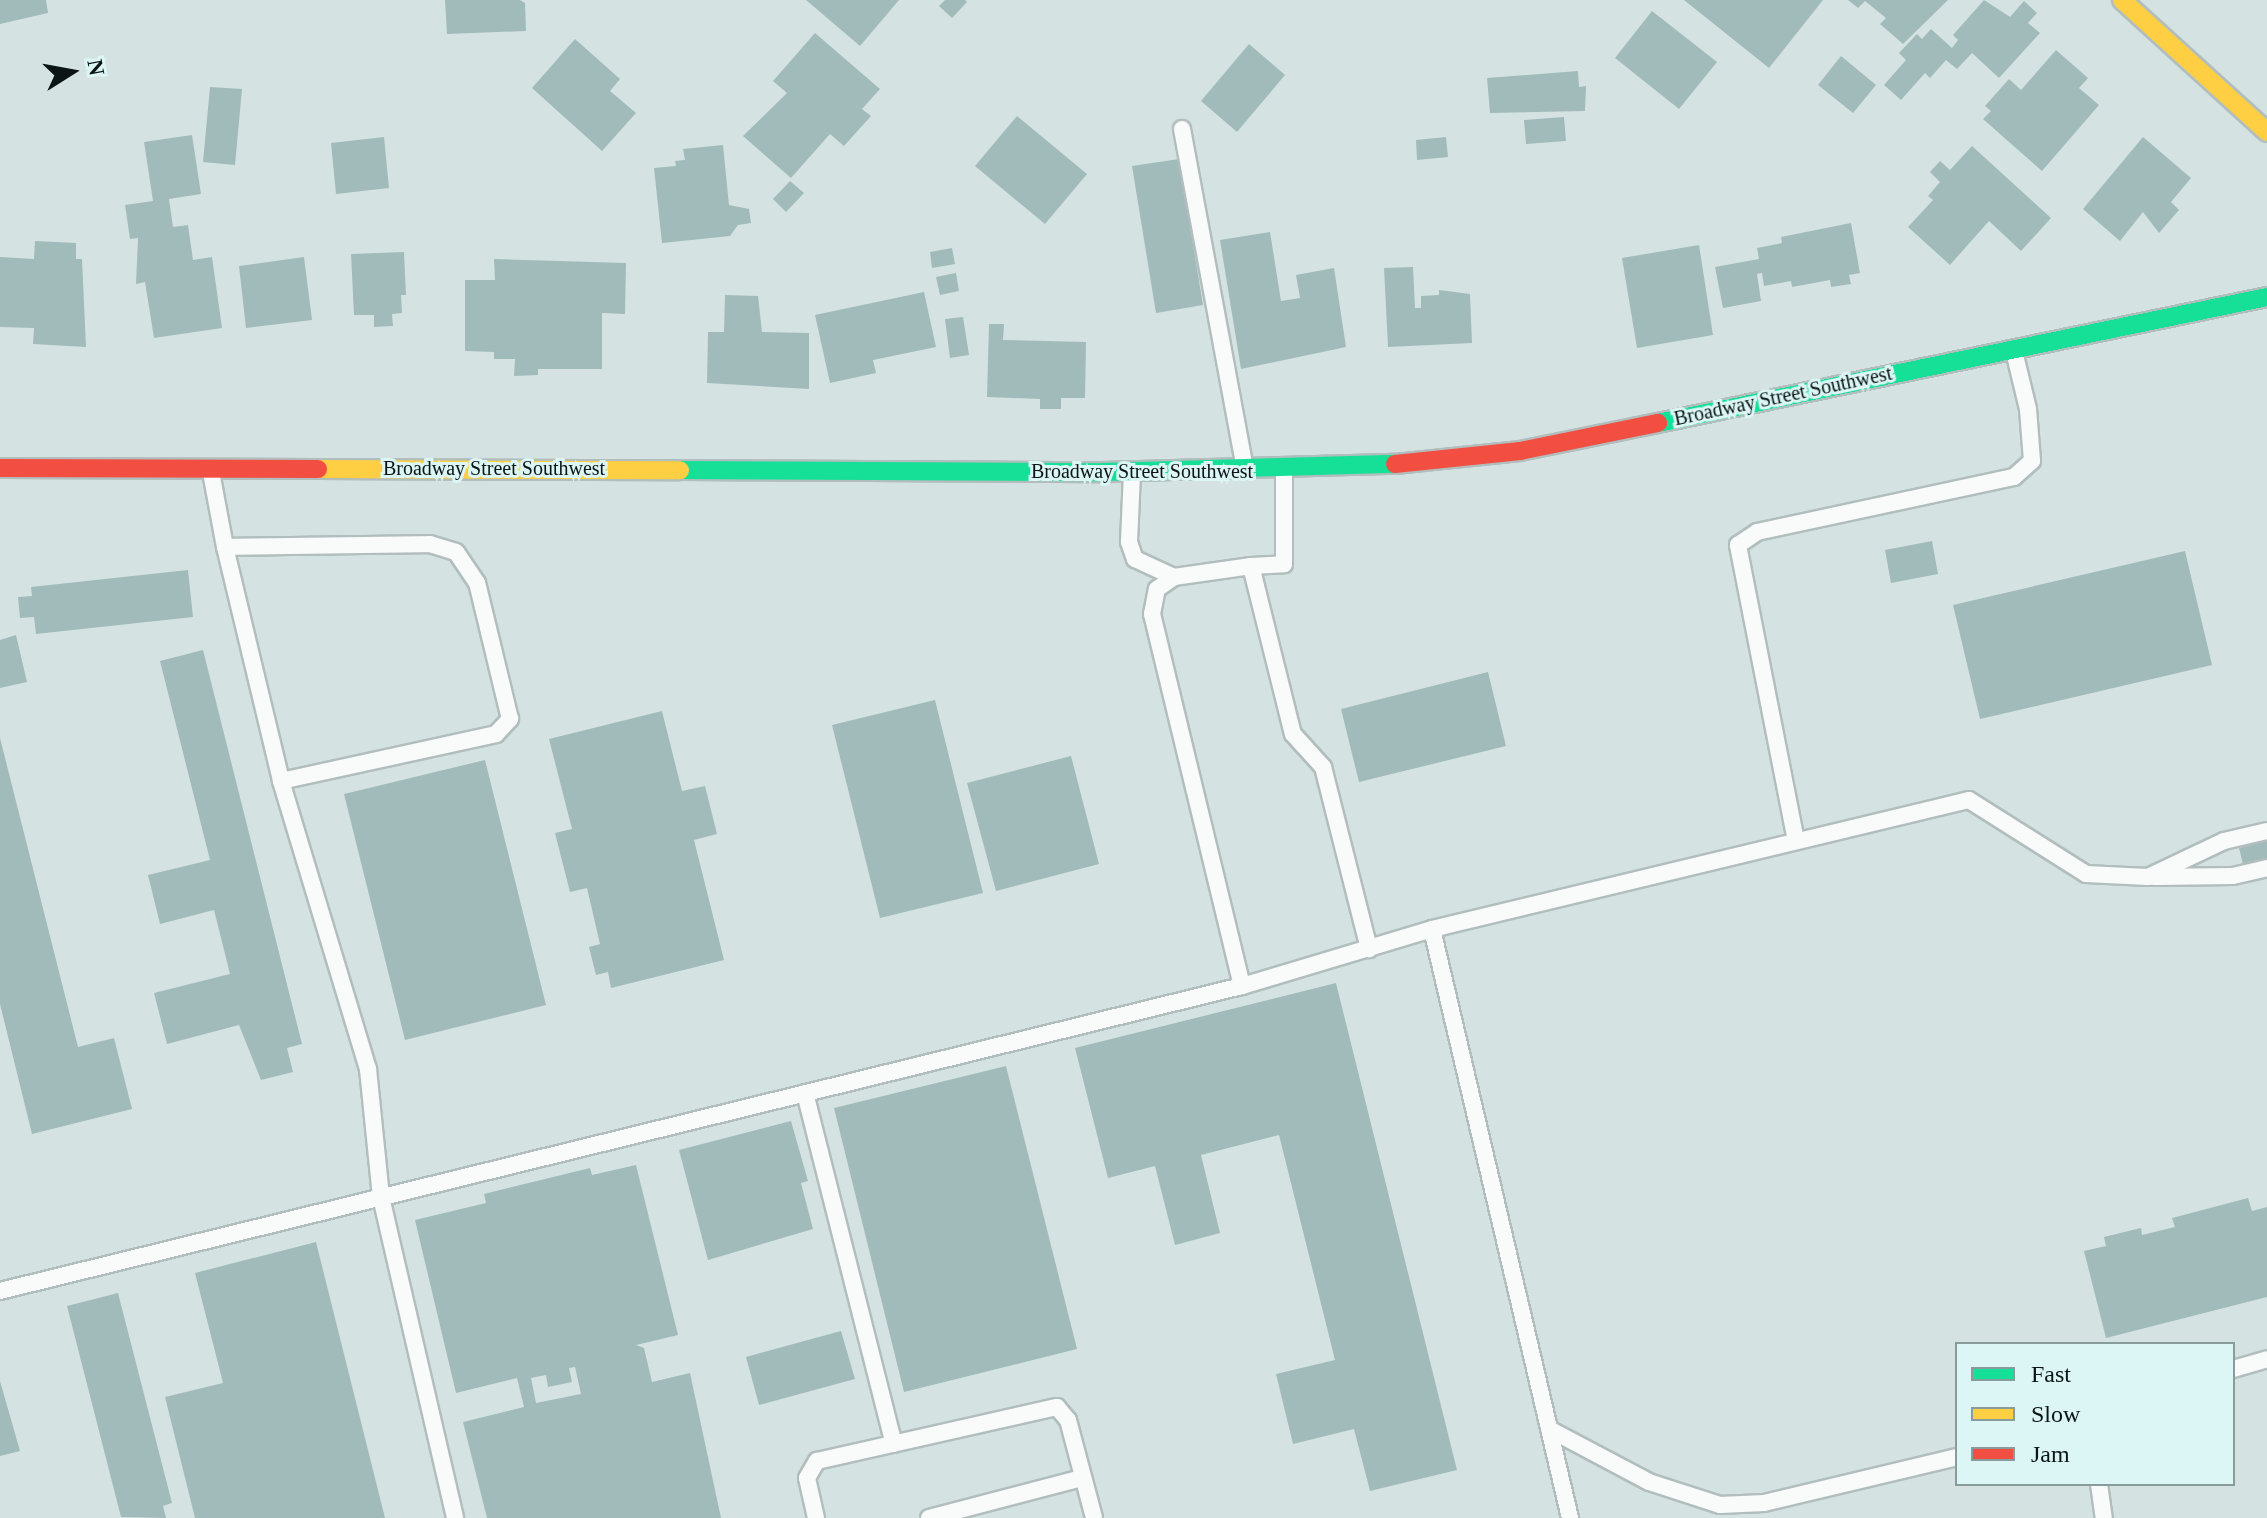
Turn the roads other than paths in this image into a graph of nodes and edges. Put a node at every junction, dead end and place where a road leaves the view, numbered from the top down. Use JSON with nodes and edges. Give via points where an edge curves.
{"nodes":[{"id":1,"x":2122,"y":0,"type":"edge"},
{"id":2,"x":1182,"y":129,"type":"dead end"},
{"id":3,"x":2267,"y":132,"type":"edge"},
{"id":4,"x":2267,"y":297,"type":"edge"},
{"id":5,"x":2014,"y":349,"type":"junction"},
{"id":6,"x":210,"y":467,"type":"junction"},
{"id":7,"x":0,"y":468,"type":"edge"},
{"id":8,"x":1284,"y":470,"type":"junction"},
{"id":9,"x":1245,"y":471,"type":"junction"},
{"id":10,"x":1132,"y":472,"type":"junction"},
{"id":11,"x":225,"y":547,"type":"junction"},
{"id":12,"x":1251,"y":566,"type":"junction"},
{"id":13,"x":1174,"y":577,"type":"junction"},
{"id":14,"x":281,"y":781,"type":"junction"},
{"id":15,"x":2267,"y":831,"type":"edge"},
{"id":16,"x":1796,"y":841,"type":"junction"},
{"id":17,"x":2267,"y":868,"type":"edge"},
{"id":18,"x":2148,"y":877,"type":"junction"},
{"id":19,"x":1432,"y":929,"type":"junction"},
{"id":20,"x":1369,"y":949,"type":"junction"},
{"id":21,"x":1242,"y":986,"type":"junction"},
{"id":22,"x":805,"y":1093,"type":"junction"},
{"id":23,"x":381,"y":1197,"type":"junction"},
{"id":24,"x":0,"y":1291,"type":"edge"},
{"id":25,"x":2267,"y":1359,"type":"edge"},
{"id":26,"x":2235,"y":1368,"type":"edge"},
{"id":27,"x":1549,"y":1429,"type":"junction"},
{"id":28,"x":894,"y":1444,"type":"junction"},
{"id":29,"x":1955,"y":1457,"type":"edge"},
{"id":30,"x":1081,"y":1478,"type":"junction"},
{"id":31,"x":2099,"y":1486,"type":"edge"},
{"id":32,"x":455,"y":1518,"type":"edge"},
{"id":33,"x":816,"y":1518,"type":"edge"},
{"id":34,"x":929,"y":1518,"type":"edge"},
{"id":35,"x":1094,"y":1518,"type":"edge"},
{"id":36,"x":1570,"y":1518,"type":"edge"},
{"id":37,"x":2104,"y":1518,"type":"edge"}],
"edges":[{"from":1,"to":3,"type":"street"},
{"from":2,"to":9,"type":"lane"},
{"from":4,"to":5,"type":"street","name":"Broadway Street Southwest"},
{"from":5,"to":8,"type":"street","name":"Broadway Street Southwest","via":[[1520,451]]},
{"from":5,"to":16,"type":"lane","via":[[2028,409],[2032,461],[2014,477],[1757,532],[1738,545]]},
{"from":6,"to":7,"type":"street","name":"Broadway Street Southwest"},
{"from":6,"to":10,"type":"street","name":"Broadway Street Southwest"},
{"from":6,"to":11,"type":"lane"},
{"from":8,"to":9,"type":"street","name":"Broadway Street Southwest"},
{"from":8,"to":12,"type":"lane","via":[[1284,564]]},
{"from":9,"to":10,"type":"street","name":"Broadway Street Southwest"},
{"from":10,"to":13,"type":"lane","via":[[1129,542],[1135,559]]},
{"from":11,"to":14,"type":"lane"},
{"from":11,"to":14,"type":"lane","via":[[430,544],[456,552],[477,583],[510,719],[496,734]]},
{"from":12,"to":13,"type":"lane"},
{"from":12,"to":20,"type":"lane","via":[[1293,734],[1323,767]]},
{"from":13,"to":21,"type":"lane","via":[[1157,589],[1152,614]]},
{"from":14,"to":23,"type":"lane","via":[[368,1069]]},
{"from":15,"to":18,"type":"lane","via":[[2224,841]]},
{"from":16,"to":18,"type":"lane","via":[[1969,800],[2086,874]]},
{"from":16,"to":19,"type":"lane"},
{"from":17,"to":18,"type":"lane","via":[[2233,876]]},
{"from":19,"to":20,"type":"lane"},
{"from":19,"to":27,"type":"lane"},
{"from":20,"to":21,"type":"lane"},
{"from":21,"to":22,"type":"lane"},
{"from":22,"to":23,"type":"lane"},
{"from":22,"to":28,"type":"lane"},
{"from":23,"to":24,"type":"lane"},
{"from":23,"to":32,"type":"lane"},
{"from":25,"to":26,"type":"lane"},
{"from":27,"to":29,"type":"lane","via":[[1649,1482],[1720,1505],[1764,1503]]},
{"from":27,"to":36,"type":"lane"},
{"from":28,"to":30,"type":"lane","via":[[1057,1407],[1068,1420]]},
{"from":28,"to":33,"type":"lane","via":[[817,1461],[807,1478]]},
{"from":30,"to":34,"type":"lane"},
{"from":30,"to":35,"type":"lane"},
{"from":31,"to":37,"type":"lane"}]}
